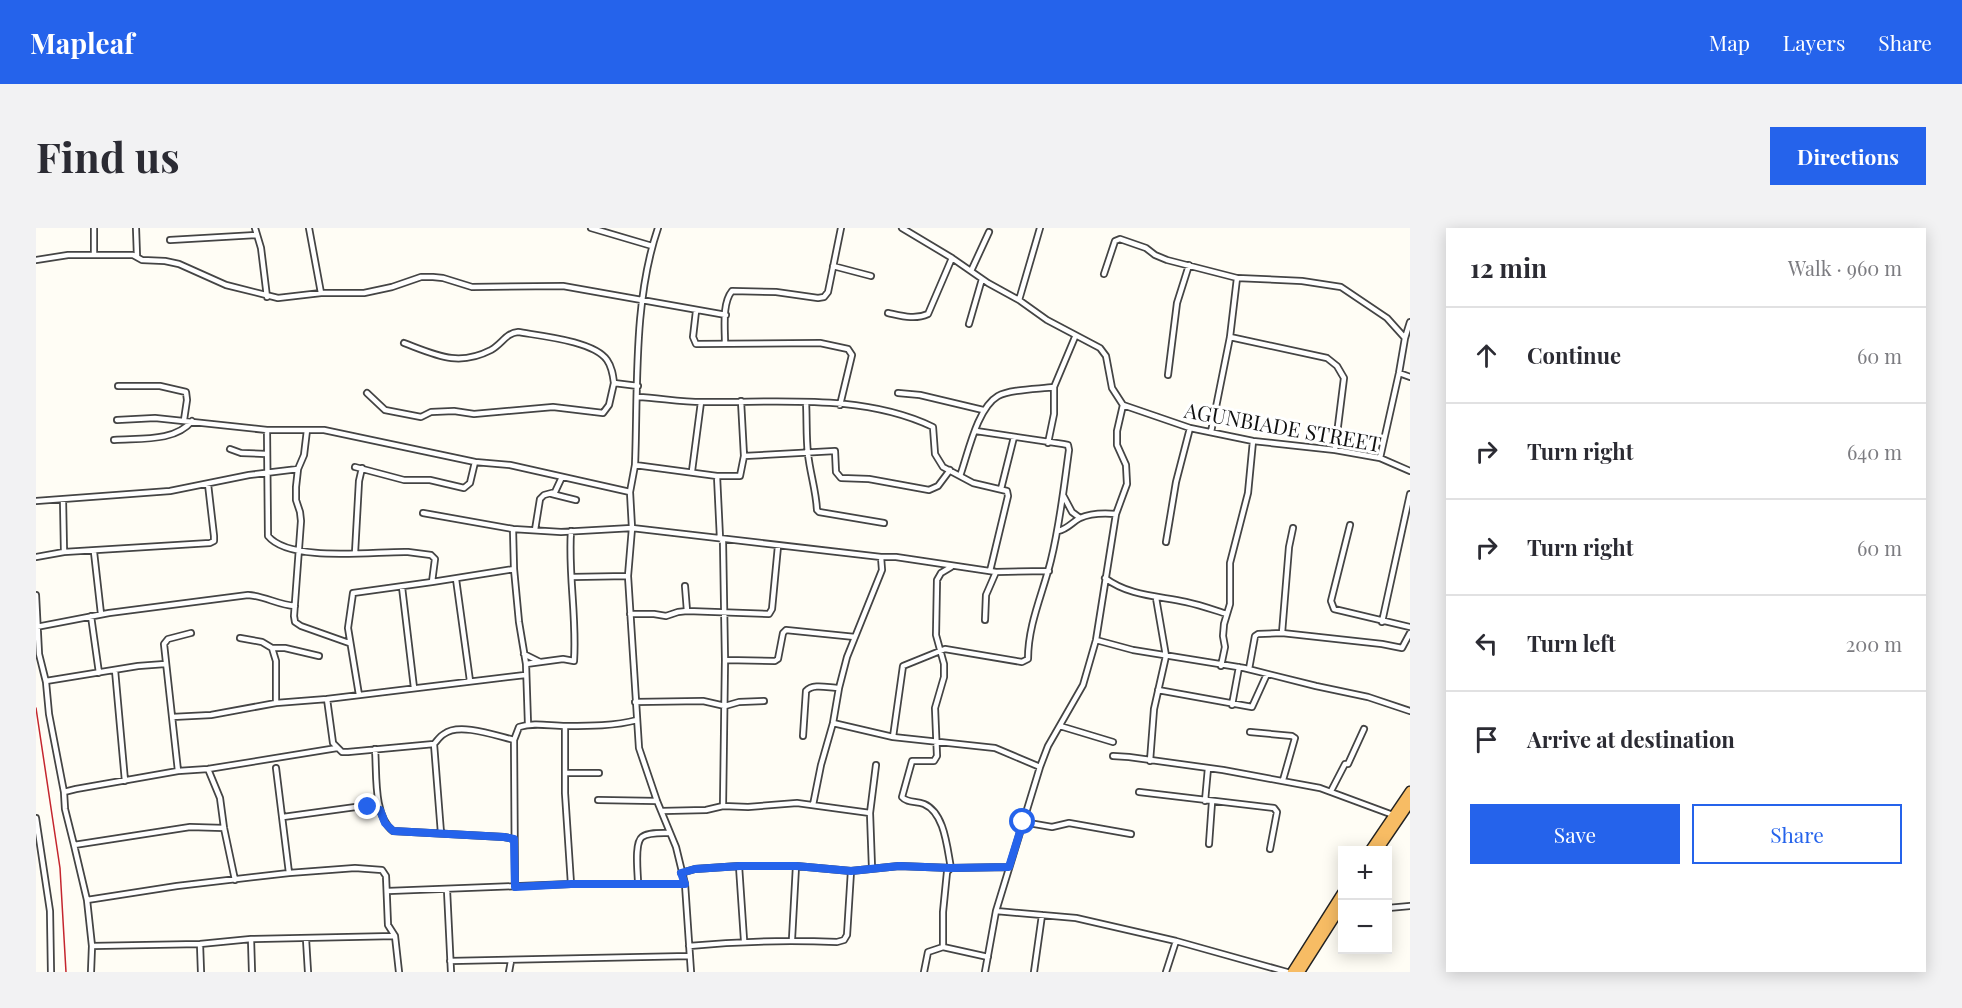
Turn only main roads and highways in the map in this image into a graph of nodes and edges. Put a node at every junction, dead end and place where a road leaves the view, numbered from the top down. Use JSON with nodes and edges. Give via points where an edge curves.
{"nodes":[{"id":1,"x":1410,"y":791,"type":"edge"},
{"id":2,"x":1410,"y":803,"type":"edge"},
{"id":3,"x":1373,"y":846,"type":"edge"},
{"id":4,"x":1381,"y":846,"type":"edge"},
{"id":5,"x":1338,"y":899,"type":"edge"},
{"id":6,"x":1338,"y":912,"type":"edge"},
{"id":7,"x":1292,"y":972,"type":"edge"},
{"id":8,"x":1300,"y":972,"type":"edge"}],
"edges":[{"from":1,"to":3,"type":"highway"},
{"from":2,"to":4,"type":"highway"},
{"from":5,"to":7,"type":"highway"},
{"from":6,"to":8,"type":"highway"}]}
